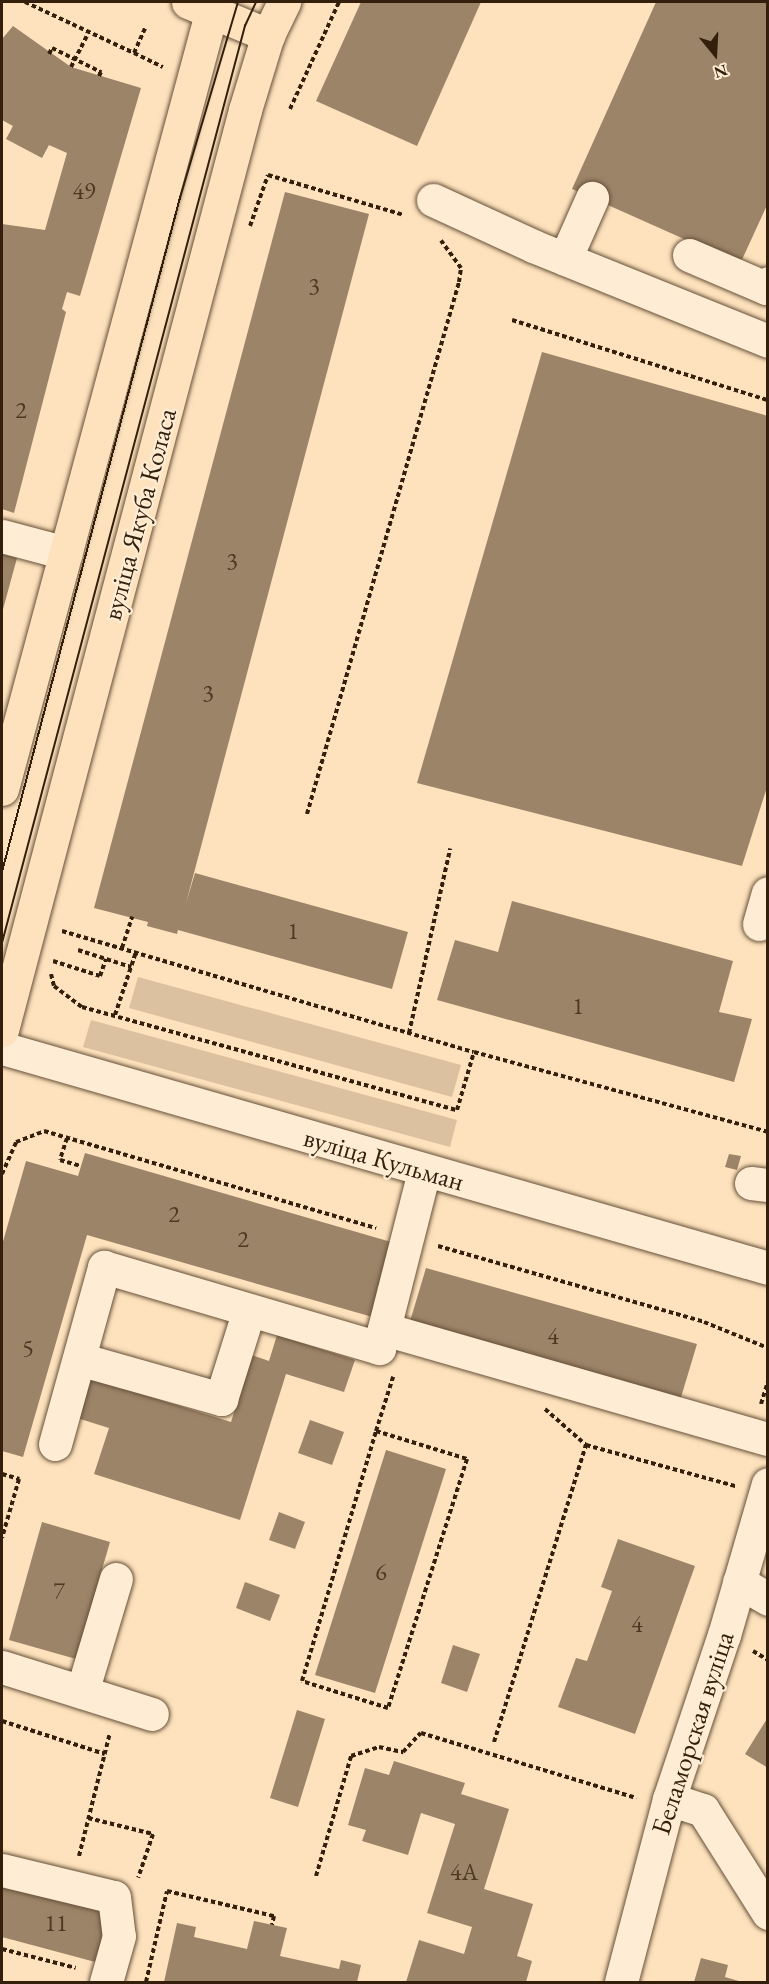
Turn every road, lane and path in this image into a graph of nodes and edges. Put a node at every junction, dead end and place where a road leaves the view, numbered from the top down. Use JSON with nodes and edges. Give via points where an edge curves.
{"nodes":[{"id":1,"x":25,"y":2,"type":"edge"},
{"id":2,"x":284,"y":2,"type":"edge"},
{"id":3,"x":339,"y":2,"type":"edge"},
{"id":4,"x":204,"y":5,"type":"edge"},
{"id":5,"x":145,"y":28,"type":"dead end"},
{"id":6,"x":89,"y":32,"type":"junction"},
{"id":7,"x":268,"y":35,"type":"junction"},
{"id":8,"x":134,"y":53,"type":"junction"},
{"id":9,"x":49,"y":54,"type":"dead end"},
{"id":10,"x":75,"y":60,"type":"junction"},
{"id":11,"x":71,"y":67,"type":"dead end"},
{"id":12,"x":173,"y":72,"type":"dead end"},
{"id":13,"x":98,"y":78,"type":"dead end"},
{"id":14,"x":290,"y":109,"type":"dead end"},
{"id":15,"x":268,"y":175,"type":"dead end"},
{"id":16,"x":592,"y":198,"type":"dead end"},
{"id":17,"x":428,"y":216,"type":"junction"},
{"id":18,"x":565,"y":259,"type":"junction"},
{"id":19,"x":768,"y":284,"type":"edge"},
{"id":20,"x":672,"y":303,"type":"junction"},
{"id":21,"x":512,"y":320,"type":"dead end"},
{"id":22,"x":768,"y":341,"type":"edge"},
{"id":23,"x":768,"y":400,"type":"edge"},
{"id":24,"x":2,"y":536,"type":"edge"},
{"id":25,"x":66,"y":554,"type":"junction"},
{"id":26,"x":2,"y":789,"type":"edge"},
{"id":27,"x":307,"y":814,"type":"dead end"},
{"id":28,"x":450,"y":849,"type":"dead end"},
{"id":29,"x":768,"y":893,"type":"edge"},
{"id":30,"x":132,"y":917,"type":"dead end"},
{"id":31,"x":759,"y":924,"type":"dead end"},
{"id":32,"x":55,"y":930,"type":"dead end"},
{"id":33,"x":122,"y":948,"type":"junction"},
{"id":34,"x":78,"y":950,"type":"dead end"},
{"id":35,"x":136,"y":952,"type":"junction"},
{"id":36,"x":47,"y":959,"type":"dead end"},
{"id":37,"x":106,"y":959,"type":"junction"},
{"id":38,"x":131,"y":967,"type":"junction"},
{"id":39,"x":82,"y":1006,"type":"dead end"},
{"id":40,"x":115,"y":1015,"type":"junction"},
{"id":41,"x":2,"y":1030,"type":"edge"},
{"id":42,"x":409,"y":1033,"type":"junction"},
{"id":43,"x":2,"y":1048,"type":"edge"},
{"id":44,"x":474,"y":1052,"type":"junction"},
{"id":45,"x":44,"y":1131,"type":"dead end"},
{"id":46,"x":768,"y":1132,"type":"edge"},
{"id":47,"x":67,"y":1138,"type":"dead end"},
{"id":48,"x":81,"y":1166,"type":"dead end"},
{"id":49,"x":424,"y":1171,"type":"junction"},
{"id":50,"x":2,"y":1173,"type":"edge"},
{"id":51,"x":768,"y":1268,"type":"edge"},
{"id":52,"x":249,"y":1310,"type":"junction"},
{"id":53,"x":384,"y":1329,"type":"junction"},
{"id":54,"x":79,"y":1359,"type":"junction"},
{"id":55,"x":536,"y":1401,"type":"dead end"},
{"id":56,"x":385,"y":1406,"type":"dead end"},
{"id":57,"x":376,"y":1431,"type":"junction"},
{"id":58,"x":768,"y":1439,"type":"edge"},
{"id":59,"x":55,"y":1444,"type":"dead end"},
{"id":60,"x":586,"y":1445,"type":"junction"},
{"id":61,"x":2,"y":1474,"type":"edge"},
{"id":62,"x":766,"y":1489,"type":"edge"},
{"id":63,"x":2,"y":1538,"type":"edge"},
{"id":64,"x":116,"y":1579,"type":"dead end"},
{"id":65,"x":739,"y":1582,"type":"junction"},
{"id":66,"x":768,"y":1599,"type":"edge"},
{"id":67,"x":2,"y":1667,"type":"edge"},
{"id":68,"x":82,"y":1692,"type":"junction"},
{"id":69,"x":118,"y":1703,"type":"junction"},
{"id":70,"x":152,"y":1714,"type":"dead end"},
{"id":71,"x":2,"y":1721,"type":"edge"},
{"id":72,"x":494,"y":1742,"type":"dead end"},
{"id":73,"x":105,"y":1754,"type":"junction"},
{"id":74,"x":657,"y":1800,"type":"junction"},
{"id":75,"x":88,"y":1818,"type":"junction"},
{"id":76,"x":153,"y":1834,"type":"dead end"},
{"id":77,"x":2,"y":1870,"type":"edge"},
{"id":78,"x":316,"y":1876,"type":"dead end"},
{"id":79,"x":71,"y":1886,"type":"junction"},
{"id":80,"x":768,"y":1912,"type":"edge"},
{"id":81,"x":272,"y":1925,"type":"dead end"},
{"id":82,"x":2,"y":1949,"type":"edge"},
{"id":83,"x":107,"y":1979,"type":"edge"},
{"id":84,"x":146,"y":1983,"type":"edge"},
{"id":85,"x":621,"y":1983,"type":"edge"}],
"edges":[{"from":1,"to":6,"type":"path"},
{"from":2,"to":7,"type":"main road","name":"вуліца Якуба Коласа"},
{"from":3,"to":14,"type":"path"},
{"from":4,"to":7,"type":"main road"},
{"from":4,"to":25,"type":"main road"},
{"from":5,"to":8,"type":"path"},
{"from":6,"to":8,"type":"path"},
{"from":6,"to":10,"type":"path"},
{"from":7,"to":41,"type":"main road","name":"вуліца Якуба Коласа","via":[[244,110]]},
{"from":8,"to":12,"type":"path"},
{"from":9,"to":10,"type":"path","via":[[52,48]]},
{"from":10,"to":11,"type":"path"},
{"from":10,"to":13,"type":"path","via":[[101,72]]},
{"from":15,"to":17,"type":"path"},
{"from":16,"to":18,"type":"street"},
{"from":17,"to":18,"type":"street"},
{"from":17,"to":27,"type":"path","via":[[461,268],[459,282]]},
{"from":18,"to":20,"type":"street"},
{"from":19,"to":20,"type":"street","via":[[766,288],[691,249]]},
{"from":20,"to":22,"type":"street"},
{"from":21,"to":23,"type":"path"},
{"from":24,"to":25,"type":"street"},
{"from":25,"to":26,"type":"main road"},
{"from":28,"to":42,"type":"path"},
{"from":29,"to":31,"type":"street"},
{"from":30,"to":33,"type":"path"},
{"from":32,"to":33,"type":"path"},
{"from":33,"to":35,"type":"path"},
{"from":34,"to":37,"type":"path"},
{"from":35,"to":38,"type":"path"},
{"from":35,"to":42,"type":"path"},
{"from":36,"to":37,"type":"path","via":[[100,976]]},
{"from":37,"to":38,"type":"path"},
{"from":38,"to":40,"type":"path"},
{"from":39,"to":40,"type":"path"},
{"from":40,"to":44,"type":"path","via":[[457,1110]]},
{"from":42,"to":44,"type":"path"},
{"from":43,"to":49,"type":"street","name":"вуліца Кульман"},
{"from":44,"to":46,"type":"path"},
{"from":45,"to":50,"type":"path","via":[[16,1142]]},
{"from":47,"to":48,"type":"path","via":[[60,1161]]},
{"from":49,"to":51,"type":"street","name":"вуліца Кульман"},
{"from":49,"to":53,"type":"street"},
{"from":52,"to":53,"type":"street","via":[[379,1348]]},
{"from":52,"to":54,"type":"street","via":[[221,1399]]},
{"from":52,"to":54,"type":"street","via":[[104,1268]]},
{"from":53,"to":58,"type":"street"},
{"from":54,"to":59,"type":"street"},
{"from":55,"to":60,"type":"path"},
{"from":56,"to":57,"type":"path"},
{"from":57,"to":57,"type":"path","via":[[302,1681],[388,1708],[467,1459]]},
{"from":60,"to":62,"type":"path"},
{"from":60,"to":72,"type":"path"},
{"from":61,"to":63,"type":"path","via":[[19,1479]]},
{"from":62,"to":65,"type":"street","name":"Беламорская вуліца"},
{"from":64,"to":68,"type":"street"},
{"from":65,"to":66,"type":"street"},
{"from":65,"to":74,"type":"street","name":"Беламорская вуліца"},
{"from":67,"to":68,"type":"street"},
{"from":68,"to":69,"type":"street"},
{"from":69,"to":70,"type":"street"},
{"from":69,"to":73,"type":"path"},
{"from":71,"to":73,"type":"path"},
{"from":73,"to":75,"type":"path"},
{"from":74,"to":78,"type":"path","via":[[421,1733],[403,1752],[379,1747],[351,1756]]},
{"from":74,"to":80,"type":"street","via":[[703,1810]]},
{"from":74,"to":85,"type":"street","name":"Беламорская вуліца","via":[[656,1848]]},
{"from":75,"to":76,"type":"path"},
{"from":75,"to":79,"type":"path"},
{"from":77,"to":79,"type":"street"},
{"from":79,"to":83,"type":"street","via":[[114,1897],[119,1936]]},
{"from":81,"to":84,"type":"path","via":[[274,1916],[167,1891]]},
{"from":82,"to":83,"type":"path"}]}
